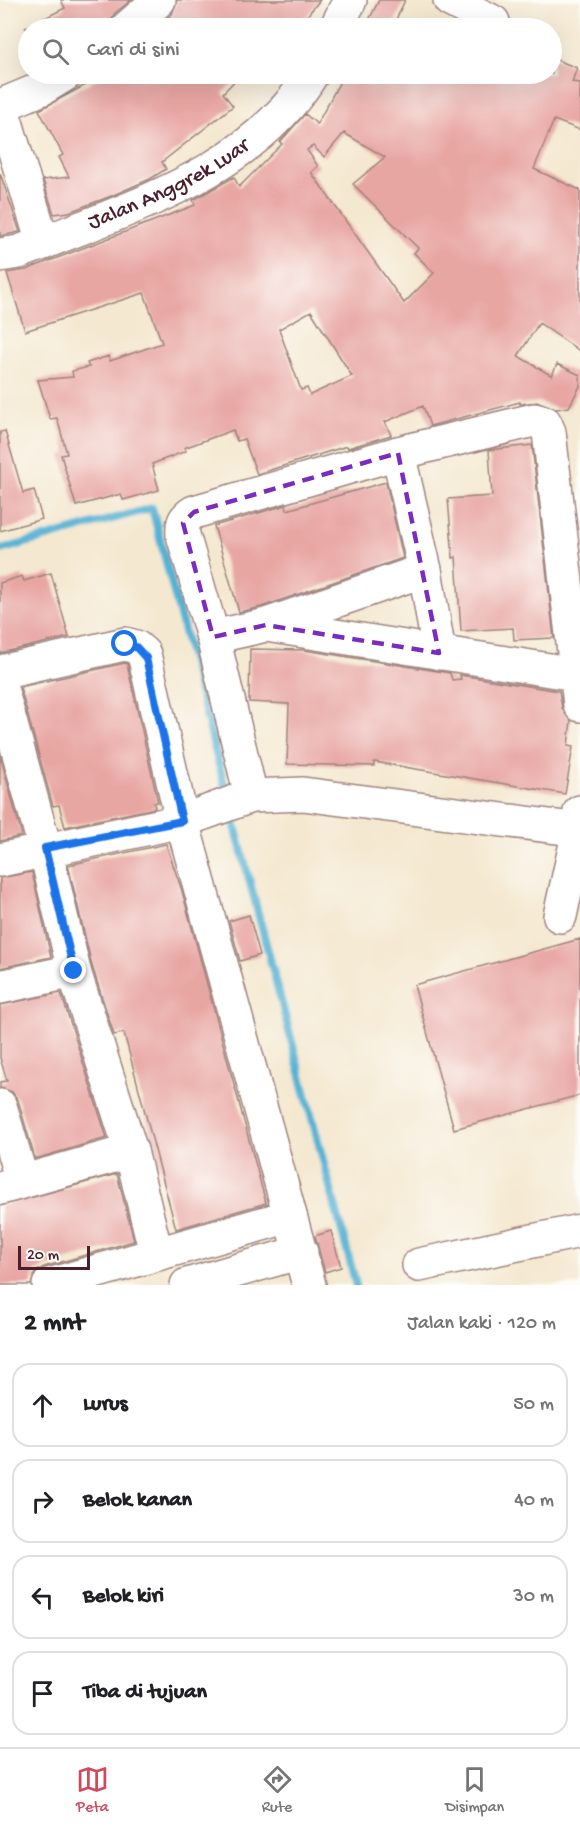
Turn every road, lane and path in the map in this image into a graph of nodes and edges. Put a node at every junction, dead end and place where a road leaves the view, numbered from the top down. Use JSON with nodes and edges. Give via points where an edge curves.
{"nodes":[{"id":1,"x":159,"y":0,"type":"edge"},
{"id":2,"x":350,"y":0,"type":"edge"},
{"id":3,"x":450,"y":0,"type":"edge"},
{"id":4,"x":138,"y":18,"type":"edge"},
{"id":5,"x":341,"y":18,"type":"edge"},
{"id":6,"x":485,"y":18,"type":"edge"},
{"id":7,"x":50,"y":84,"type":"edge"},
{"id":8,"x":306,"y":84,"type":"edge"},
{"id":9,"x":1,"y":106,"type":"edge"},
{"id":10,"x":43,"y":243,"type":"junction"},
{"id":11,"x":0,"y":255,"type":"edge"},
{"id":12,"x":398,"y":453,"type":"junction"},
{"id":13,"x":425,"y":570,"type":"junction"},
{"id":14,"x":266,"y":625,"type":"junction"},
{"id":15,"x":213,"y":637,"type":"junction"},
{"id":16,"x":439,"y":653,"type":"junction"},
{"id":17,"x":0,"y":672,"type":"edge"},
{"id":18,"x":0,"y":685,"type":"edge"},
{"id":19,"x":578,"y":690,"type":"edge"},
{"id":20,"x":251,"y":796,"type":"junction"},
{"id":21,"x":580,"y":812,"type":"edge"},
{"id":22,"x":182,"y":821,"type":"junction"},
{"id":23,"x":580,"y":830,"type":"edge"},
{"id":24,"x":45,"y":848,"type":"junction"},
{"id":25,"x":0,"y":860,"type":"edge"},
{"id":26,"x":560,"y":916,"type":"dead end"},
{"id":27,"x":74,"y":971,"type":"junction"},
{"id":28,"x":0,"y":987,"type":"edge"},
{"id":29,"x":0,"y":1106,"type":"edge"},
{"id":30,"x":132,"y":1151,"type":"junction"},
{"id":31,"x":11,"y":1185,"type":"edge"},
{"id":32,"x":290,"y":1216,"type":"junction"},
{"id":33,"x":580,"y":1230,"type":"edge"},
{"id":34,"x":300,"y":1252,"type":"junction"},
{"id":35,"x":156,"y":1253,"type":"junction"},
{"id":36,"x":419,"y":1264,"type":"dead end"},
{"id":37,"x":49,"y":1285,"type":"edge"},
{"id":38,"x":188,"y":1285,"type":"edge"},
{"id":39,"x":309,"y":1285,"type":"edge"}],
"edges":[{"from":1,"to":4,"type":"street"},
{"from":2,"to":5,"type":"street"},
{"from":3,"to":6,"type":"street"},
{"from":7,"to":9,"type":"street"},
{"from":8,"to":10,"type":"street","name":"Jalan Anggrek Luar","via":[[269,127],[194,180]]},
{"from":9,"to":10,"type":"street"},
{"from":10,"to":11,"type":"street","name":"Jalan Anggrek Luar"},
{"from":12,"to":13,"type":"street"},
{"from":12,"to":15,"type":"street","via":[[187,516],[183,535]]},
{"from":12,"to":19,"type":"street","via":[[534,420],[545,423]]},
{"from":13,"to":14,"type":"street"},
{"from":13,"to":16,"type":"street"},
{"from":14,"to":15,"type":"street"},
{"from":14,"to":16,"type":"street"},
{"from":15,"to":20,"type":"street"},
{"from":16,"to":19,"type":"street"},
{"from":17,"to":22,"type":"street","via":[[125,644],[140,650],[146,658]]},
{"from":18,"to":24,"type":"street"},
{"from":20,"to":22,"type":"street"},
{"from":20,"to":23,"type":"street","via":[[303,794]]},
{"from":21,"to":23,"type":"street"},
{"from":22,"to":24,"type":"street"},
{"from":22,"to":32,"type":"street"},
{"from":23,"to":26,"type":"street"},
{"from":24,"to":25,"type":"street"},
{"from":24,"to":27,"type":"street"},
{"from":27,"to":28,"type":"street"},
{"from":27,"to":30,"type":"street"},
{"from":29,"to":31,"type":"street"},
{"from":30,"to":31,"type":"street"},
{"from":30,"to":35,"type":"street"},
{"from":32,"to":34,"type":"street"},
{"from":32,"to":35,"type":"street"},
{"from":33,"to":36,"type":"street"},
{"from":34,"to":38,"type":"street"},
{"from":34,"to":39,"type":"street"},
{"from":35,"to":37,"type":"street"}]}
